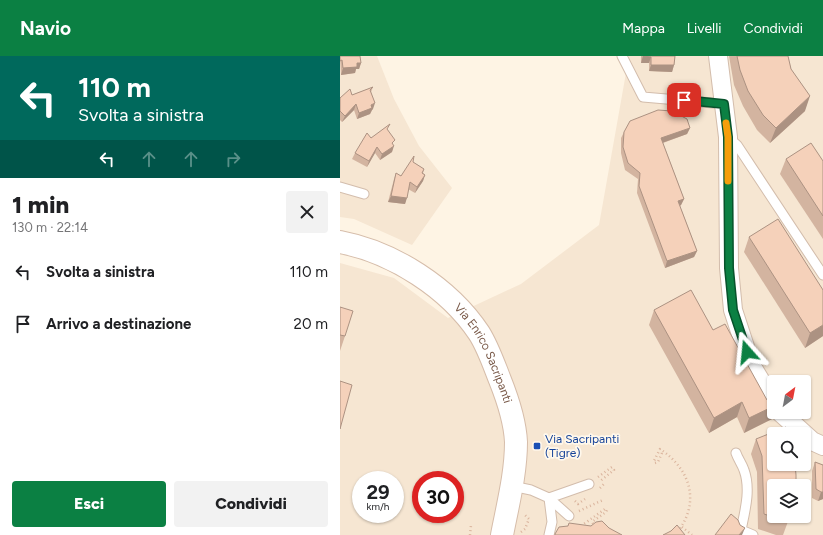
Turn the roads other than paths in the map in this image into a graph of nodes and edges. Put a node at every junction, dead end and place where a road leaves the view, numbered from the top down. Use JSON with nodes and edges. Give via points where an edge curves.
{"nodes":[{"id":1,"x":622,"y":56,"type":"edge"},
{"id":2,"x":718,"y":56,"type":"edge"},
{"id":3,"x":724,"y":104,"type":"junction"},
{"id":4,"x":728,"y":137,"type":"junction"},
{"id":5,"x":340,"y":187,"type":"edge"},
{"id":6,"x":364,"y":194,"type":"dead end"},
{"id":7,"x":340,"y":242,"type":"edge"},
{"id":8,"x":823,"y":275,"type":"edge"},
{"id":9,"x":767,"y":391,"type":"edge"},
{"id":10,"x":788,"y":419,"type":"edge"},
{"id":11,"x":823,"y":446,"type":"edge"},
{"id":12,"x":736,"y":453,"type":"dead end"},
{"id":13,"x":589,"y":484,"type":"dead end"},
{"id":14,"x":512,"y":486,"type":"junction"},
{"id":15,"x":549,"y":498,"type":"junction"},
{"id":16,"x":569,"y":516,"type":"road end"},
{"id":17,"x":502,"y":535,"type":"edge"},
{"id":18,"x":550,"y":535,"type":"edge"},
{"id":19,"x":753,"y":535,"type":"edge"}],
"edges":[{"from":1,"to":3,"type":"lane","via":[[643,97]]},
{"from":2,"to":3,"type":"street"},
{"from":3,"to":4,"type":"street"},
{"from":4,"to":8,"type":"lane","via":[[737,145]]},
{"from":4,"to":9,"type":"street","via":[[729,268],[733,310],[751,365]]},
{"from":5,"to":6,"type":"lane"},
{"from":7,"to":14,"type":"street","name":"Via Enrico Sacripanti","via":[[386,256],[423,277],[456,305],[479,334],[510,403],[516,441]]},
{"from":10,"to":11,"type":"street","via":[[812,441]]},
{"from":12,"to":19,"type":"lane","via":[[745,472],[747,490],[741,530]]},
{"from":13,"to":15,"type":"lane"},
{"from":14,"to":15,"type":"lane","via":[[531,490]]},
{"from":14,"to":17,"type":"street","name":"Via Enrico Sacripanti"},
{"from":15,"to":16,"type":"lane"},
{"from":15,"to":18,"type":"lane","via":[[552,522]]}]}
